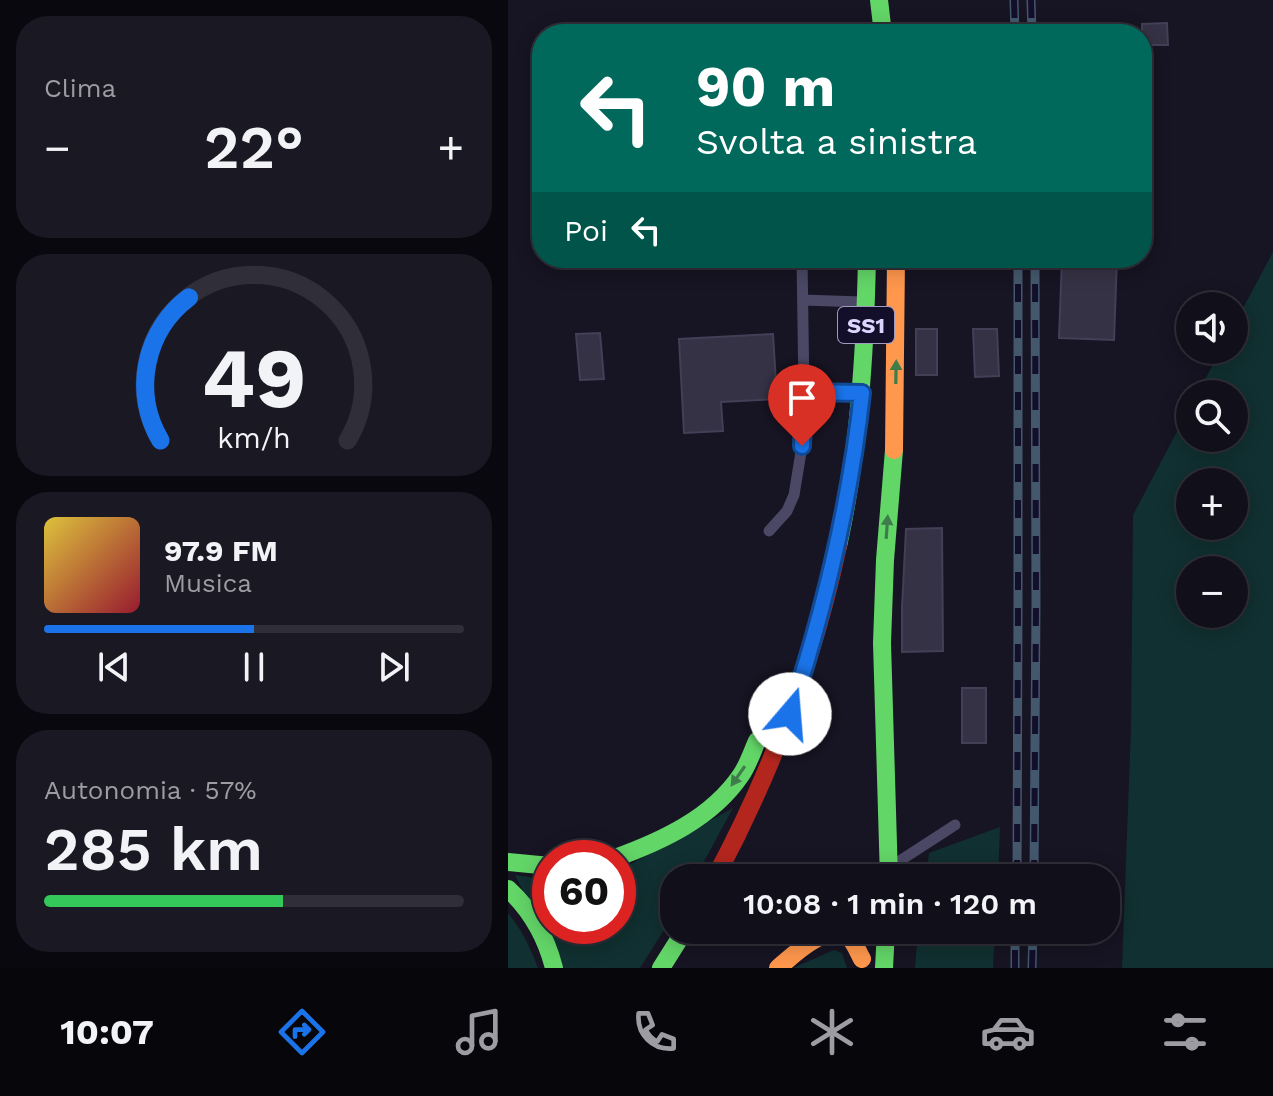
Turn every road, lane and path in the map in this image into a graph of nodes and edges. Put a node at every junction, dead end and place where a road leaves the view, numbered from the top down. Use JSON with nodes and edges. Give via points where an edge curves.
{"nodes":[{"id":1,"x":868,"y":0,"type":"edge"},
{"id":2,"x":879,"y":0,"type":"edge"},
{"id":3,"x":868,"y":24,"type":"edge"},
{"id":4,"x":882,"y":24,"type":"edge"},
{"id":5,"x":802,"y":268,"type":"edge"},
{"id":6,"x":867,"y":268,"type":"edge"},
{"id":7,"x":896,"y":268,"type":"edge"},
{"id":8,"x":803,"y":300,"type":"junction"},
{"id":9,"x":866,"y":302,"type":"junction"},
{"id":10,"x":804,"y":392,"type":"junction"},
{"id":11,"x":862,"y":393,"type":"junction"},
{"id":12,"x":843,"y":524,"type":"junction"},
{"id":13,"x":769,"y":531,"type":"dead end"},
{"id":14,"x":810,"y":588,"type":"dead end"},
{"id":15,"x":761,"y":729,"type":"dead end"},
{"id":16,"x":883,"y":740,"type":"junction"},
{"id":17,"x":955,"y":825,"type":"dead end"},
{"id":18,"x":636,"y":849,"type":"edge"},
{"id":19,"x":508,"y":862,"type":"edge"},
{"id":20,"x":532,"y":864,"type":"edge"},
{"id":21,"x":723,"y":864,"type":"edge"},
{"id":22,"x":868,"y":864,"type":"edge"},
{"id":23,"x":889,"y":864,"type":"edge"},
{"id":24,"x":896,"y":864,"type":"edge"},
{"id":25,"x":508,"y":889,"type":"edge"},
{"id":26,"x":676,"y":944,"type":"edge"},
{"id":27,"x":863,"y":944,"type":"edge"},
{"id":28,"x":885,"y":944,"type":"edge"},
{"id":29,"x":862,"y":964,"type":"edge"},
{"id":30,"x":554,"y":968,"type":"edge"},
{"id":31,"x":661,"y":968,"type":"edge"},
{"id":32,"x":778,"y":968,"type":"edge"},
{"id":33,"x":884,"y":968,"type":"edge"}],
"edges":[{"from":1,"to":3,"type":"main road"},
{"from":2,"to":4,"type":"main road"},
{"from":5,"to":8,"type":"lane"},
{"from":6,"to":9,"type":"main road","number":"SS1"},
{"from":16,"to":7,"type":"main road","one_way":true},
{"from":8,"to":9,"type":"lane"},
{"from":8,"to":10,"type":"lane"},
{"from":9,"to":11,"type":"main road","number":"SS1"},
{"from":10,"to":11,"type":"lane"},
{"from":10,"to":13,"type":"lane","via":[[794,495]]},
{"from":11,"to":12,"type":"main road","number":"SS1"},
{"from":12,"to":14,"type":"main road"},
{"from":12,"to":21,"type":"main road","number":"SS1","via":[[790,714]]},
{"from":15,"to":18,"type":"main road","one_way":true,"via":[[741,775],[719,799],[695,819]]},
{"from":16,"to":22,"type":"main road"},
{"from":16,"to":23,"type":"main road"},
{"from":17,"to":24,"type":"lane"},
{"from":19,"to":20,"type":"main road"},
{"from":25,"to":30,"type":"main road","via":[[534,919]]},
{"from":26,"to":31,"type":"main road"},
{"from":27,"to":29,"type":"main road"},
{"from":28,"to":33,"type":"main road"},
{"from":29,"to":32,"type":"main road","via":[[854,944],[837,932],[817,939]]}]}
